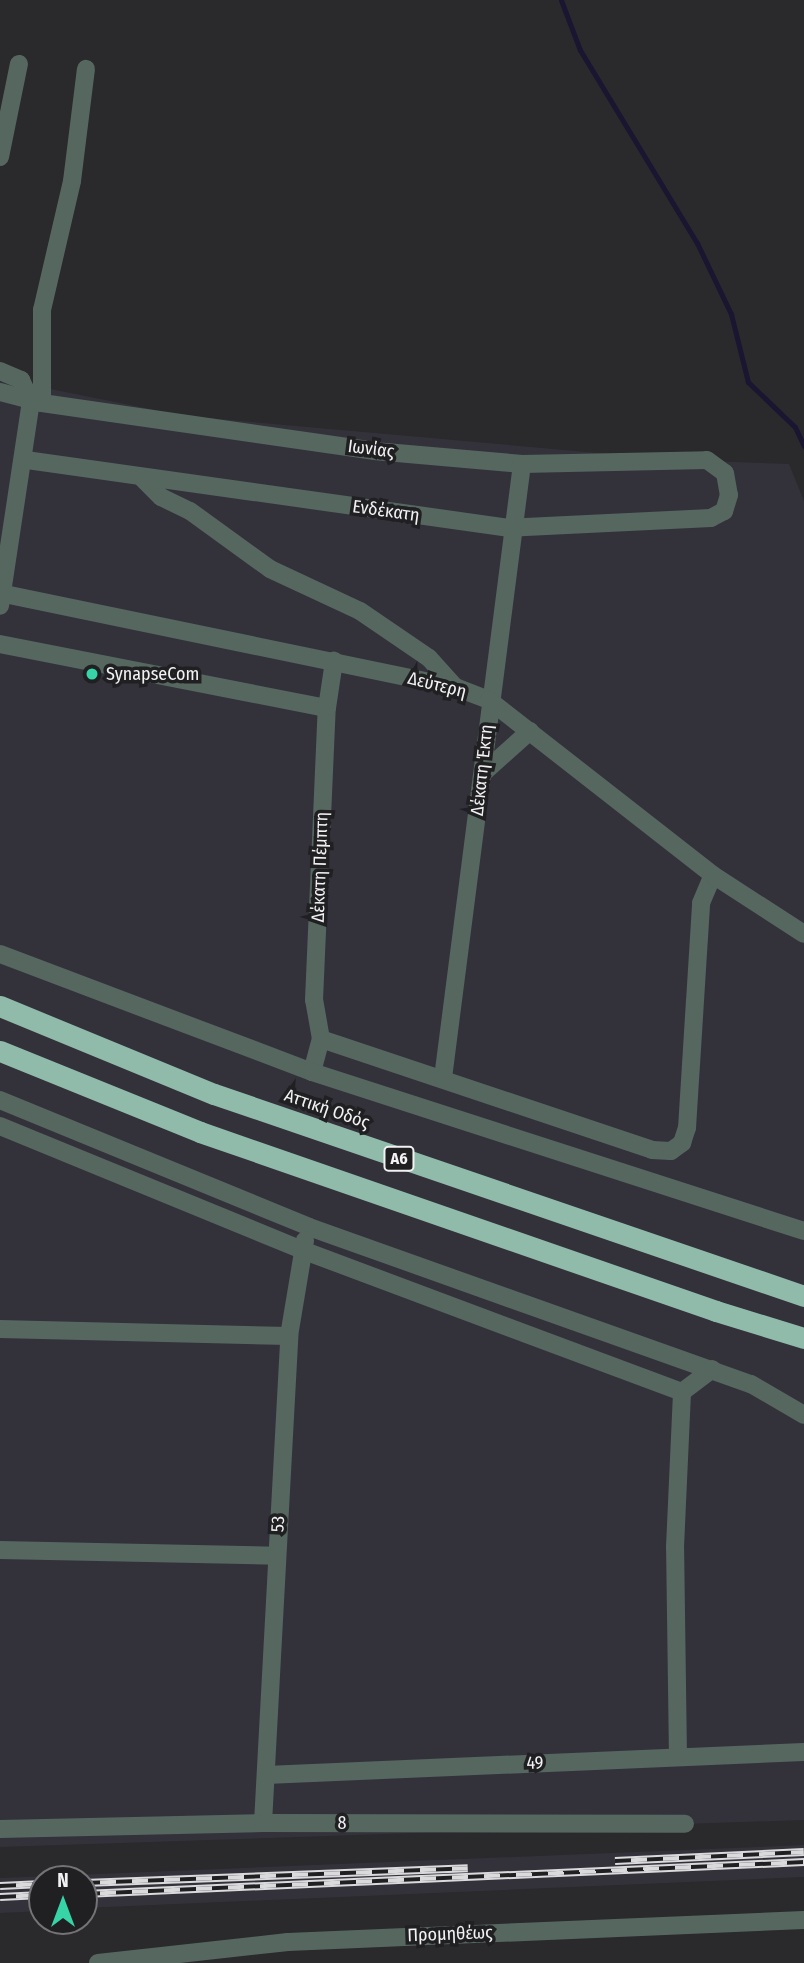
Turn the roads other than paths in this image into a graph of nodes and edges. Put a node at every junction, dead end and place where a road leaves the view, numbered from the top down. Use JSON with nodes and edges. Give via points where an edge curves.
{"nodes":[{"id":1,"x":19,"y":64,"type":"dead end"},
{"id":2,"x":86,"y":69,"type":"dead end"},
{"id":3,"x":3,"y":126,"type":"edge"},
{"id":4,"x":0,"y":157,"type":"edge"},
{"id":5,"x":0,"y":371,"type":"edge"},
{"id":6,"x":0,"y":392,"type":"edge"},
{"id":7,"x":37,"y":402,"type":"junction"},
{"id":8,"x":24,"y":460,"type":"junction"},
{"id":9,"x":522,"y":464,"type":"junction"},
{"id":10,"x":142,"y":478,"type":"junction"},
{"id":11,"x":729,"y":488,"type":"joint"},
{"id":12,"x":510,"y":528,"type":"junction"},
{"id":13,"x":1,"y":598,"type":"edge"},
{"id":14,"x":0,"y":644,"type":"edge"},
{"id":15,"x":334,"y":661,"type":"junction"},
{"id":16,"x":455,"y":687,"type":"junction"},
{"id":17,"x":489,"y":699,"type":"junction"},
{"id":18,"x":327,"y":708,"type":"junction"},
{"id":19,"x":530,"y":731,"type":"junction"},
{"id":20,"x":482,"y":774,"type":"junction"},
{"id":21,"x":713,"y":875,"type":"junction"},
{"id":22,"x":804,"y":934,"type":"edge"},
{"id":23,"x":0,"y":954,"type":"edge"},
{"id":24,"x":0,"y":1006,"type":"edge"},
{"id":25,"x":321,"y":1039,"type":"junction"},
{"id":26,"x":0,"y":1051,"type":"edge"},
{"id":27,"x":312,"y":1072,"type":"junction"},
{"id":28,"x":443,"y":1078,"type":"junction"},
{"id":29,"x":0,"y":1100,"type":"edge"},
{"id":30,"x":0,"y":1126,"type":"edge"},
{"id":31,"x":309,"y":1227,"type":"junction"},
{"id":32,"x":804,"y":1231,"type":"edge"},
{"id":33,"x":302,"y":1250,"type":"junction"},
{"id":34,"x":804,"y":1296,"type":"edge"},
{"id":35,"x":0,"y":1329,"type":"edge"},
{"id":36,"x":289,"y":1336,"type":"junction"},
{"id":37,"x":804,"y":1338,"type":"edge"},
{"id":38,"x":712,"y":1369,"type":"junction"},
{"id":39,"x":682,"y":1392,"type":"junction"},
{"id":40,"x":804,"y":1415,"type":"edge"},
{"id":41,"x":0,"y":1549,"type":"edge"},
{"id":42,"x":276,"y":1556,"type":"junction"},
{"id":43,"x":804,"y":1752,"type":"edge"},
{"id":44,"x":678,"y":1757,"type":"junction"},
{"id":45,"x":266,"y":1775,"type":"junction"},
{"id":46,"x":263,"y":1823,"type":"junction"},
{"id":47,"x":685,"y":1824,"type":"dead end"},
{"id":48,"x":0,"y":1829,"type":"edge"},
{"id":49,"x":804,"y":1920,"type":"edge"},
{"id":50,"x":98,"y":1963,"type":"edge"}],
"edges":[{"from":1,"to":3,"type":"street"},
{"from":2,"to":7,"type":"street","via":[[72,181],[42,310]]},
{"from":3,"to":4,"type":"street"},
{"from":5,"to":7,"type":"street","via":[[21,380]]},
{"from":6,"to":7,"type":"street","name":"Ιωνίας"},
{"from":7,"to":8,"type":"street"},
{"from":7,"to":9,"type":"street","name":"Ιωνίας","via":[[374,450]]},
{"from":8,"to":10,"type":"street","name":"Ενδέκατη"},
{"from":8,"to":13,"type":"street"},
{"from":9,"to":11,"type":"street","name":"Ιωνίας","via":[[708,460],[725,473]]},
{"from":9,"to":12,"type":"street","name":"Δέκατη Έκτη"},
{"from":10,"to":12,"type":"street","name":"Ενδέκατη"},
{"from":10,"to":16,"type":"street","via":[[161,497],[190,511],[270,569],[360,611],[429,658]]},
{"from":11,"to":12,"type":"street","name":"Ενδέκατη","via":[[724,510],[711,518]]},
{"from":12,"to":17,"type":"street","name":"Δέκατη Έκτη"},
{"from":13,"to":15,"type":"street","name":"Δεύτερη"},
{"from":14,"to":18,"type":"street"},
{"from":15,"to":16,"type":"street","name":"Δεύτερη"},
{"from":15,"to":18,"type":"street","name":"Δέκατη Πέμπτη"},
{"from":16,"to":17,"type":"street","name":"Δεύτερη"},
{"from":17,"to":19,"type":"street","name":"Δεύτερη"},
{"from":17,"to":20,"type":"street","name":"Δέκατη Έκτη"},
{"from":18,"to":25,"type":"street","name":"Δέκατη Πέμπτη","via":[[314,1000]]},
{"from":19,"to":20,"type":"street"},
{"from":19,"to":21,"type":"street","name":"Δεύτερη"},
{"from":20,"to":28,"type":"street","name":"Δέκατη Έκτη"},
{"from":21,"to":22,"type":"street","name":"Δεύτερη"},
{"from":21,"to":28,"type":"street","via":[[701,903],[687,1128],[677,1147],[652,1150]]},
{"from":23,"to":27,"type":"street"},
{"from":24,"to":34,"type":"highway","name":"Αττική Οδός","number":"Α6","via":[[214,1094]]},
{"from":25,"to":27,"type":"street","name":"Δέκατη Πέμπτη"},
{"from":25,"to":28,"type":"street"},
{"from":26,"to":37,"type":"highway","number":"Α6","via":[[214,1136]]},
{"from":27,"to":32,"type":"street"},
{"from":29,"to":31,"type":"street"},
{"from":30,"to":33,"type":"street"},
{"from":31,"to":33,"type":"street","name":"53"},
{"from":31,"to":38,"type":"street"},
{"from":33,"to":36,"type":"street","name":"53"},
{"from":33,"to":39,"type":"street"},
{"from":35,"to":36,"type":"street"},
{"from":36,"to":42,"type":"street","name":"53"},
{"from":38,"to":39,"type":"street"},
{"from":38,"to":40,"type":"street","via":[[770,1392]]},
{"from":39,"to":44,"type":"street","via":[[675,1547]]},
{"from":41,"to":42,"type":"street"},
{"from":42,"to":45,"type":"street","name":"53"},
{"from":43,"to":44,"type":"street","name":"49"},
{"from":44,"to":45,"type":"street","name":"49"},
{"from":45,"to":46,"type":"street","name":"53"},
{"from":46,"to":47,"type":"street","name":"8"},
{"from":46,"to":48,"type":"street","name":"8"},
{"from":49,"to":50,"type":"street","name":"Προμηθέως","via":[[288,1942]]}]}
